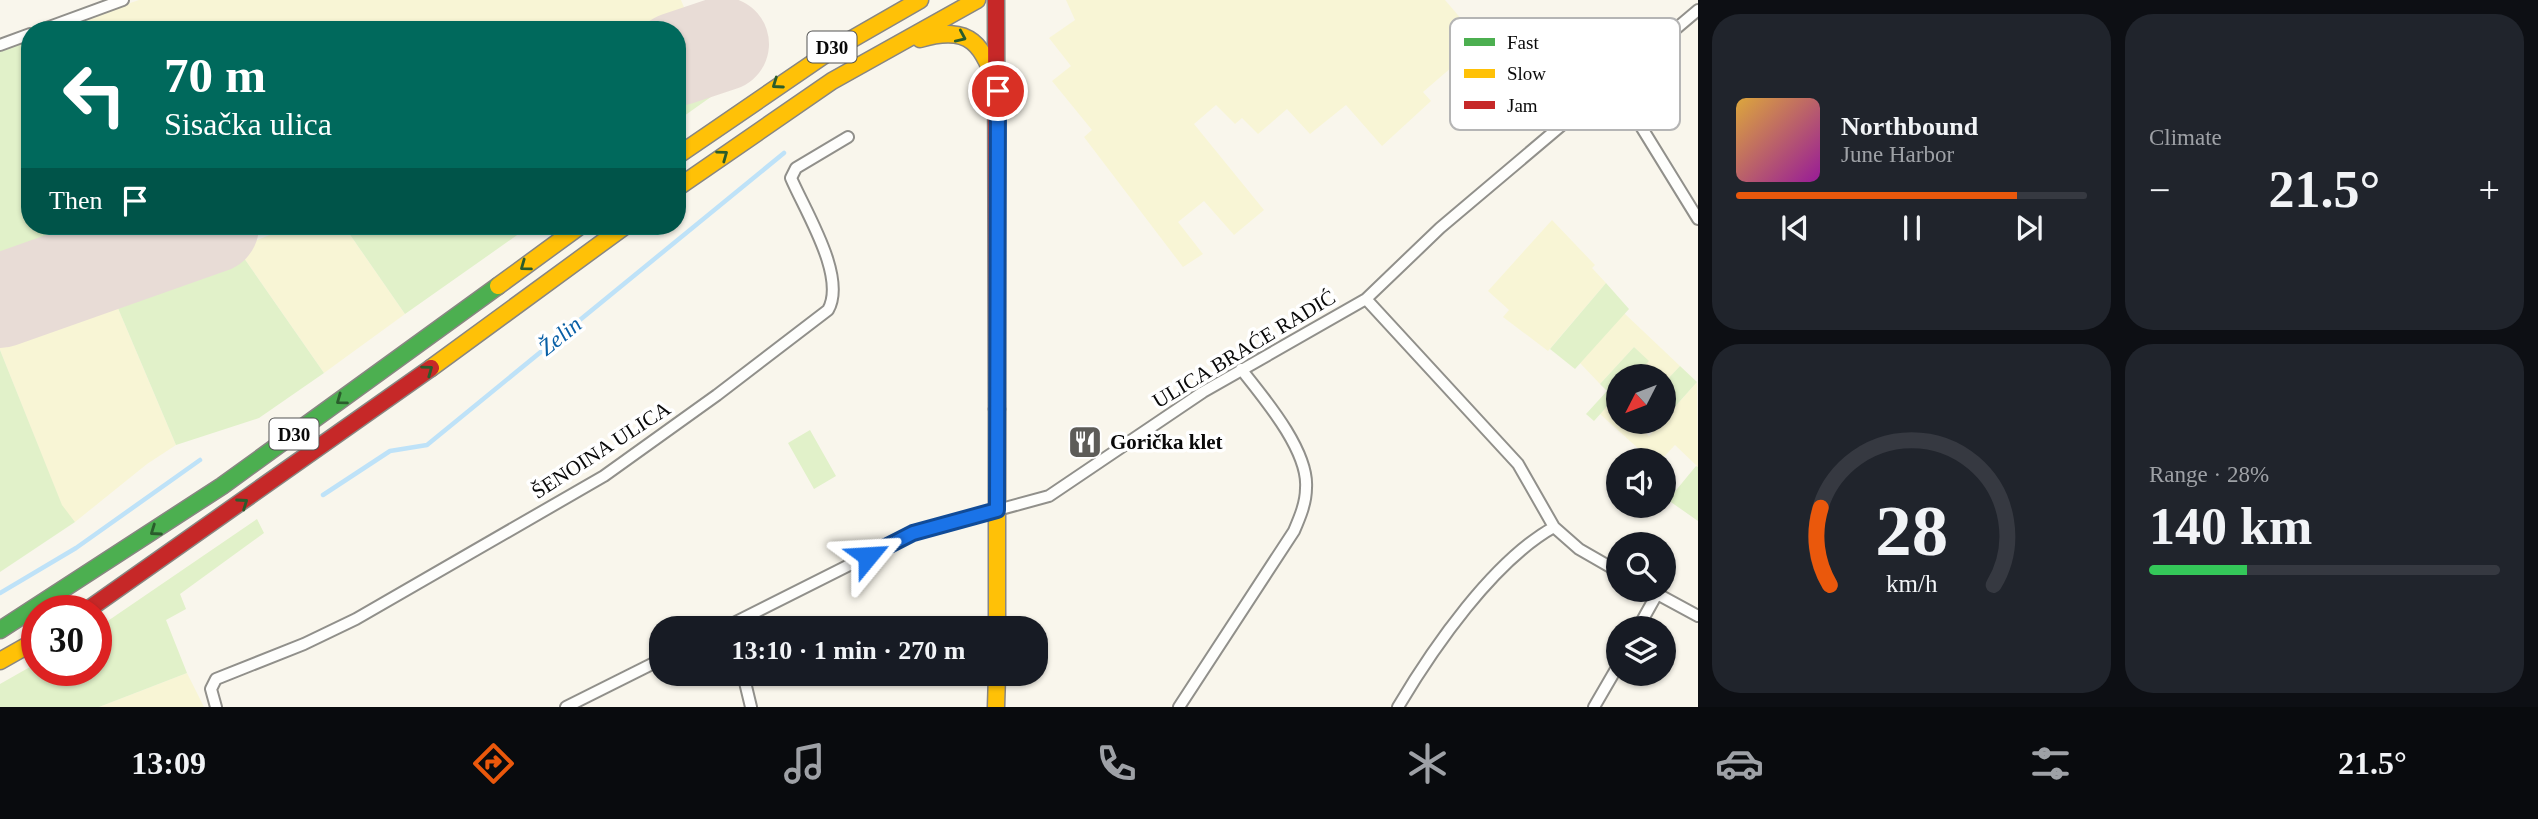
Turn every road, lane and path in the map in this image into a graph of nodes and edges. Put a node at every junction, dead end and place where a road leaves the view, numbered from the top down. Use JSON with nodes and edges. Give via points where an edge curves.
{"nodes":[{"id":1,"x":124,"y":0,"type":"edge"},
{"id":2,"x":919,"y":0,"type":"edge"},
{"id":3,"x":977,"y":0,"type":"edge"},
{"id":4,"x":996,"y":0,"type":"edge"},
{"id":5,"x":1698,"y":10,"type":"edge"},
{"id":6,"x":66,"y":21,"type":"edge"},
{"id":7,"x":1680,"y":25,"type":"edge"},
{"id":8,"x":21,"y":37,"type":"edge"},
{"id":9,"x":0,"y":44,"type":"edge"},
{"id":10,"x":895,"y":44,"type":"junction"},
{"id":11,"x":998,"y":91,"type":"junction"},
{"id":12,"x":1555,"y":130,"type":"edge"},
{"id":13,"x":1643,"y":130,"type":"edge"},
{"id":14,"x":848,"y":137,"type":"dead end"},
{"id":15,"x":686,"y":150,"type":"edge"},
{"id":16,"x":686,"y":182,"type":"edge"},
{"id":17,"x":1698,"y":219,"type":"edge"},
{"id":18,"x":568,"y":235,"type":"edge"},
{"id":19,"x":613,"y":235,"type":"edge"},
{"id":20,"x":1366,"y":299,"type":"junction"},
{"id":21,"x":1241,"y":369,"type":"junction"},
{"id":22,"x":997,"y":510,"type":"junction"},
{"id":23,"x":1554,"y":527,"type":"junction"},
{"id":24,"x":1606,"y":565,"type":"edge"},
{"id":25,"x":109,"y":595,"type":"edge"},
{"id":26,"x":1672,"y":602,"type":"edge"},
{"id":27,"x":751,"y":616,"type":"edge"},
{"id":28,"x":997,"y":616,"type":"edge"},
{"id":29,"x":1698,"y":616,"type":"edge"},
{"id":30,"x":0,"y":630,"type":"edge"},
{"id":31,"x":21,"y":650,"type":"edge"},
{"id":32,"x":0,"y":662,"type":"edge"},
{"id":33,"x":649,"y":666,"type":"edge"},
{"id":34,"x":746,"y":686,"type":"edge"},
{"id":35,"x":997,"y":686,"type":"edge"},
{"id":36,"x":1606,"y":686,"type":"edge"},
{"id":37,"x":216,"y":707,"type":"edge"},
{"id":38,"x":566,"y":707,"type":"edge"},
{"id":39,"x":751,"y":707,"type":"edge"},
{"id":40,"x":996,"y":707,"type":"edge"},
{"id":41,"x":1180,"y":707,"type":"edge"},
{"id":42,"x":1398,"y":707,"type":"edge"},
{"id":43,"x":1594,"y":707,"type":"edge"}],
"edges":[{"from":1,"to":6,"type":"street"},
{"from":2,"to":15,"type":"main road","number":"D30","one_way":true,"via":[[810,61]]},
{"from":3,"to":10,"type":"main road","number":"D30"},
{"from":4,"to":11,"type":"main road"},
{"from":5,"to":7,"type":"street"},
{"from":8,"to":9,"type":"street"},
{"from":10,"to":11,"type":"main road","one_way":true,"via":[[956,33],[982,52]]},
{"from":16,"to":10,"type":"main road","number":"D30","one_way":true,"via":[[832,81]]},
{"from":11,"to":22,"type":"main road"},
{"from":12,"to":20,"type":"street","via":[[1440,228]]},
{"from":13,"to":17,"type":"street"},
{"from":14,"to":37,"type":"street","name":"ŠENOINA ULICA","via":[[796,168],[791,178],[832,274],[832,302],[820,317],[604,476],[338,628],[216,679],[211,688]]},
{"from":18,"to":30,"type":"main road","number":"D30","one_way":true,"via":[[217,488]]},
{"from":25,"to":19,"type":"main road","number":"D30","one_way":true},
{"from":20,"to":21,"type":"street","name":"ULICA BRAĆE RADIĆ"},
{"from":20,"to":23,"type":"street","name":"ULICA BRAĆE RADIĆ","via":[[1518,464]]},
{"from":21,"to":22,"type":"street","name":"ULICA BRAĆE RADIĆ","via":[[1066,487],[1026,505]]},
{"from":21,"to":41,"type":"street","via":[[1300,459],[1306,476],[1304,501],[1294,531]]},
{"from":22,"to":27,"type":"street","name":"ULICA BRAĆE RADIĆ","via":[[913,533]]},
{"from":22,"to":28,"type":"main road"},
{"from":23,"to":24,"type":"street","name":"ULICA BRAĆE RADIĆ"},
{"from":23,"to":42,"type":"street","via":[[1527,546],[1477,597],[1432,653]]},
{"from":26,"to":29,"type":"street"},
{"from":31,"to":32,"type":"main road"},
{"from":33,"to":38,"type":"street"},
{"from":34,"to":39,"type":"street"},
{"from":35,"to":40,"type":"main road"},
{"from":36,"to":43,"type":"street"}]}
